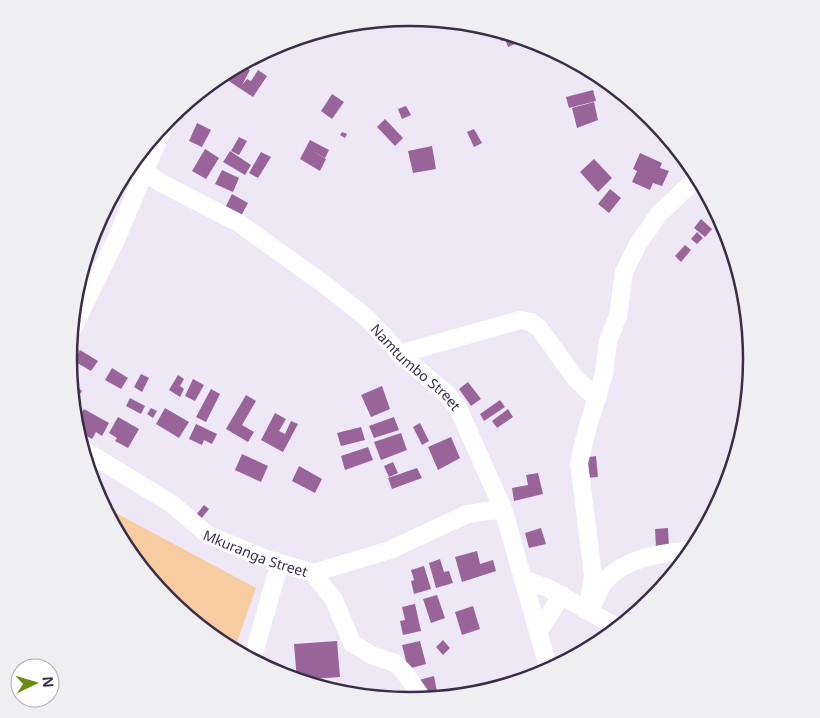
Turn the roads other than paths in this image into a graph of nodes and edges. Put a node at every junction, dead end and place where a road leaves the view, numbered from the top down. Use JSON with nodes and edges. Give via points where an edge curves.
{"nodes":[{"id":1,"x":156,"y":144,"type":"edge"},
{"id":2,"x":133,"y":173,"type":"edge"},
{"id":3,"x":144,"y":174,"type":"junction"},
{"id":4,"x":692,"y":183,"type":"edge"},
{"id":5,"x":81,"y":312,"type":"edge"},
{"id":6,"x":399,"y":354,"type":"junction"},
{"id":7,"x":597,"y":399,"type":"junction"},
{"id":8,"x":92,"y":455,"type":"edge"},
{"id":9,"x":504,"y":509,"type":"junction"},
{"id":10,"x":682,"y":551,"type":"edge"},
{"id":11,"x":282,"y":564,"type":"junction"},
{"id":12,"x":314,"y":573,"type":"junction"},
{"id":13,"x":525,"y":580,"type":"junction"},
{"id":14,"x":562,"y":595,"type":"junction"},
{"id":15,"x":587,"y":611,"type":"junction"},
{"id":16,"x":611,"y":624,"type":"edge"},
{"id":17,"x":538,"y":632,"type":"junction"},
{"id":18,"x":254,"y":652,"type":"edge"},
{"id":19,"x":547,"y":662,"type":"edge"},
{"id":20,"x":418,"y":692,"type":"edge"}],
"edges":[{"from":1,"to":3,"type":"street"},
{"from":2,"to":3,"type":"street"},
{"from":3,"to":5,"type":"street"},
{"from":3,"to":6,"type":"street","name":"Namtumbo Street","via":[[238,223],[278,251],[368,319]]},
{"from":4,"to":7,"type":"street","via":[[658,215],[627,262],[618,316],[608,341]]},
{"from":6,"to":7,"type":"street","via":[[520,320],[531,322],[539,328],[575,378]]},
{"from":6,"to":9,"type":"street","name":"Namtumbo Street","via":[[447,394],[458,408]]},
{"from":7,"to":15,"type":"street","via":[[579,463],[593,575]]},
{"from":8,"to":11,"type":"street","name":"Mkuranga Street","via":[[172,504],[208,535]]},
{"from":9,"to":12,"type":"street","name":"Mkuranga Street","via":[[467,514],[390,550]]},
{"from":9,"to":13,"type":"street","name":"Namtumbo Street"},
{"from":10,"to":15,"type":"street","via":[[654,555],[617,570],[603,583]]},
{"from":11,"to":12,"type":"street","name":"Mkuranga Street"},
{"from":11,"to":18,"type":"street"},
{"from":12,"to":20,"type":"street","via":[[334,600],[352,643],[395,663]]},
{"from":13,"to":14,"type":"street"},
{"from":13,"to":17,"type":"street","name":"Namtumbo Street"},
{"from":14,"to":15,"type":"street"},
{"from":14,"to":17,"type":"street"},
{"from":15,"to":16,"type":"street"},
{"from":17,"to":19,"type":"street","name":"Namtumbo Street"}]}
